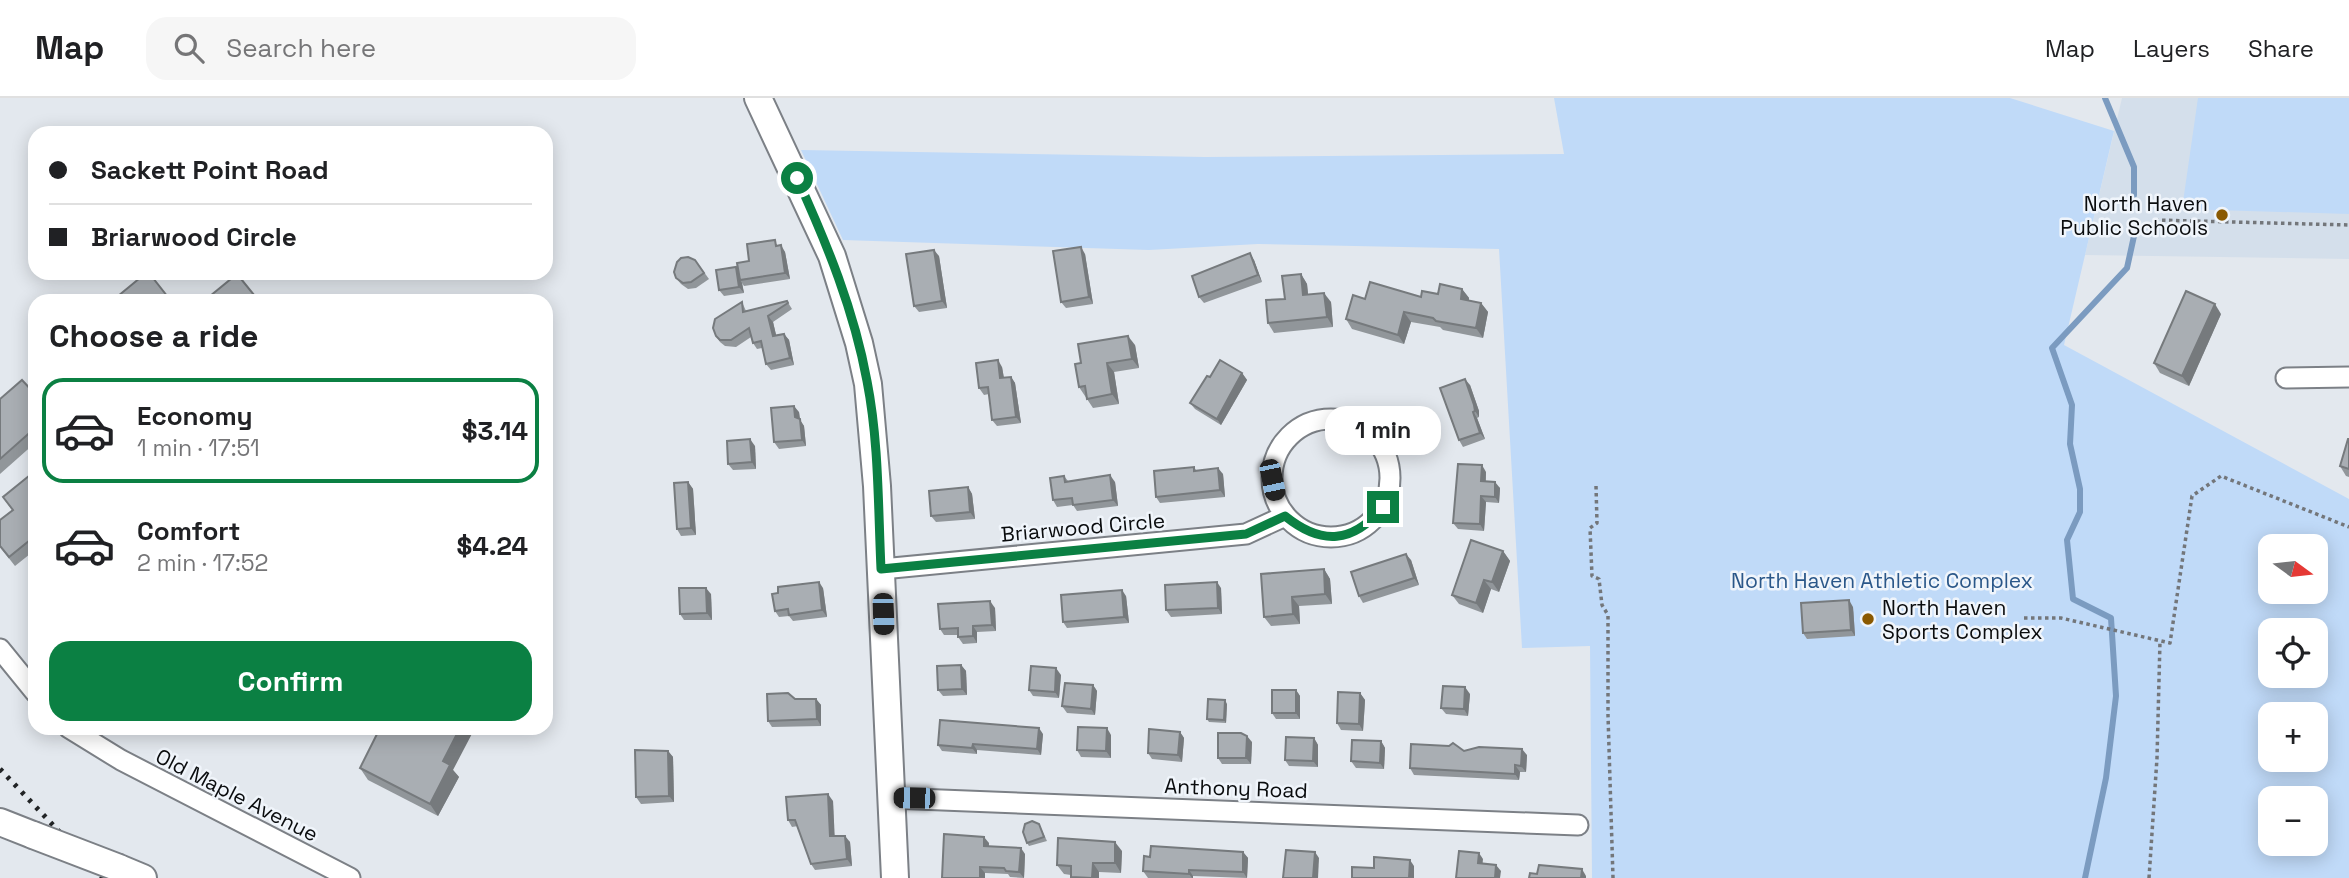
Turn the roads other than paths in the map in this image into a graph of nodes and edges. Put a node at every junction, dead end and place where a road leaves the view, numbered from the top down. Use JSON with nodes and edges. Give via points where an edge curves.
{"nodes":[{"id":1,"x":758,"y":98,"type":"edge"},
{"id":2,"x":2349,"y":377,"type":"edge"},
{"id":3,"x":2286,"y":378,"type":"dead end"},
{"id":4,"x":1285,"y":516,"type":"junction"},
{"id":5,"x":881,"y":569,"type":"junction"},
{"id":6,"x":0,"y":649,"type":"edge"},
{"id":7,"x":28,"y":683,"type":"edge"},
{"id":8,"x":80,"y":735,"type":"edge"},
{"id":9,"x":891,"y":798,"type":"junction"},
{"id":10,"x":0,"y":822,"type":"edge"},
{"id":11,"x":1578,"y":825,"type":"dead end"},
{"id":12,"x":143,"y":878,"type":"edge"},
{"id":13,"x":350,"y":878,"type":"edge"},
{"id":14,"x":895,"y":878,"type":"edge"}],
"edges":[{"from":1,"to":5,"type":"street","via":[[832,256],[859,343],[875,445]]},
{"from":2,"to":3,"type":"street"},
{"from":4,"to":4,"type":"street","via":[[1319,536],[1356,532],[1371,521],[1383,507],[1390,470],[1374,436],[1338,419],[1318,420],[1299,428],[1284,442],[1275,460],[1272,480]]},
{"from":4,"to":5,"type":"street","name":"Briarwood Circle","via":[[1246,534]]},
{"from":5,"to":9,"type":"street"},
{"from":6,"to":7,"type":"street"},
{"from":8,"to":13,"type":"street","name":"Old Maple Avenue","via":[[121,761]]},
{"from":9,"to":11,"type":"street","name":"Anthony Road"},
{"from":9,"to":14,"type":"street"},
{"from":10,"to":12,"type":"street","bridge":true}]}
